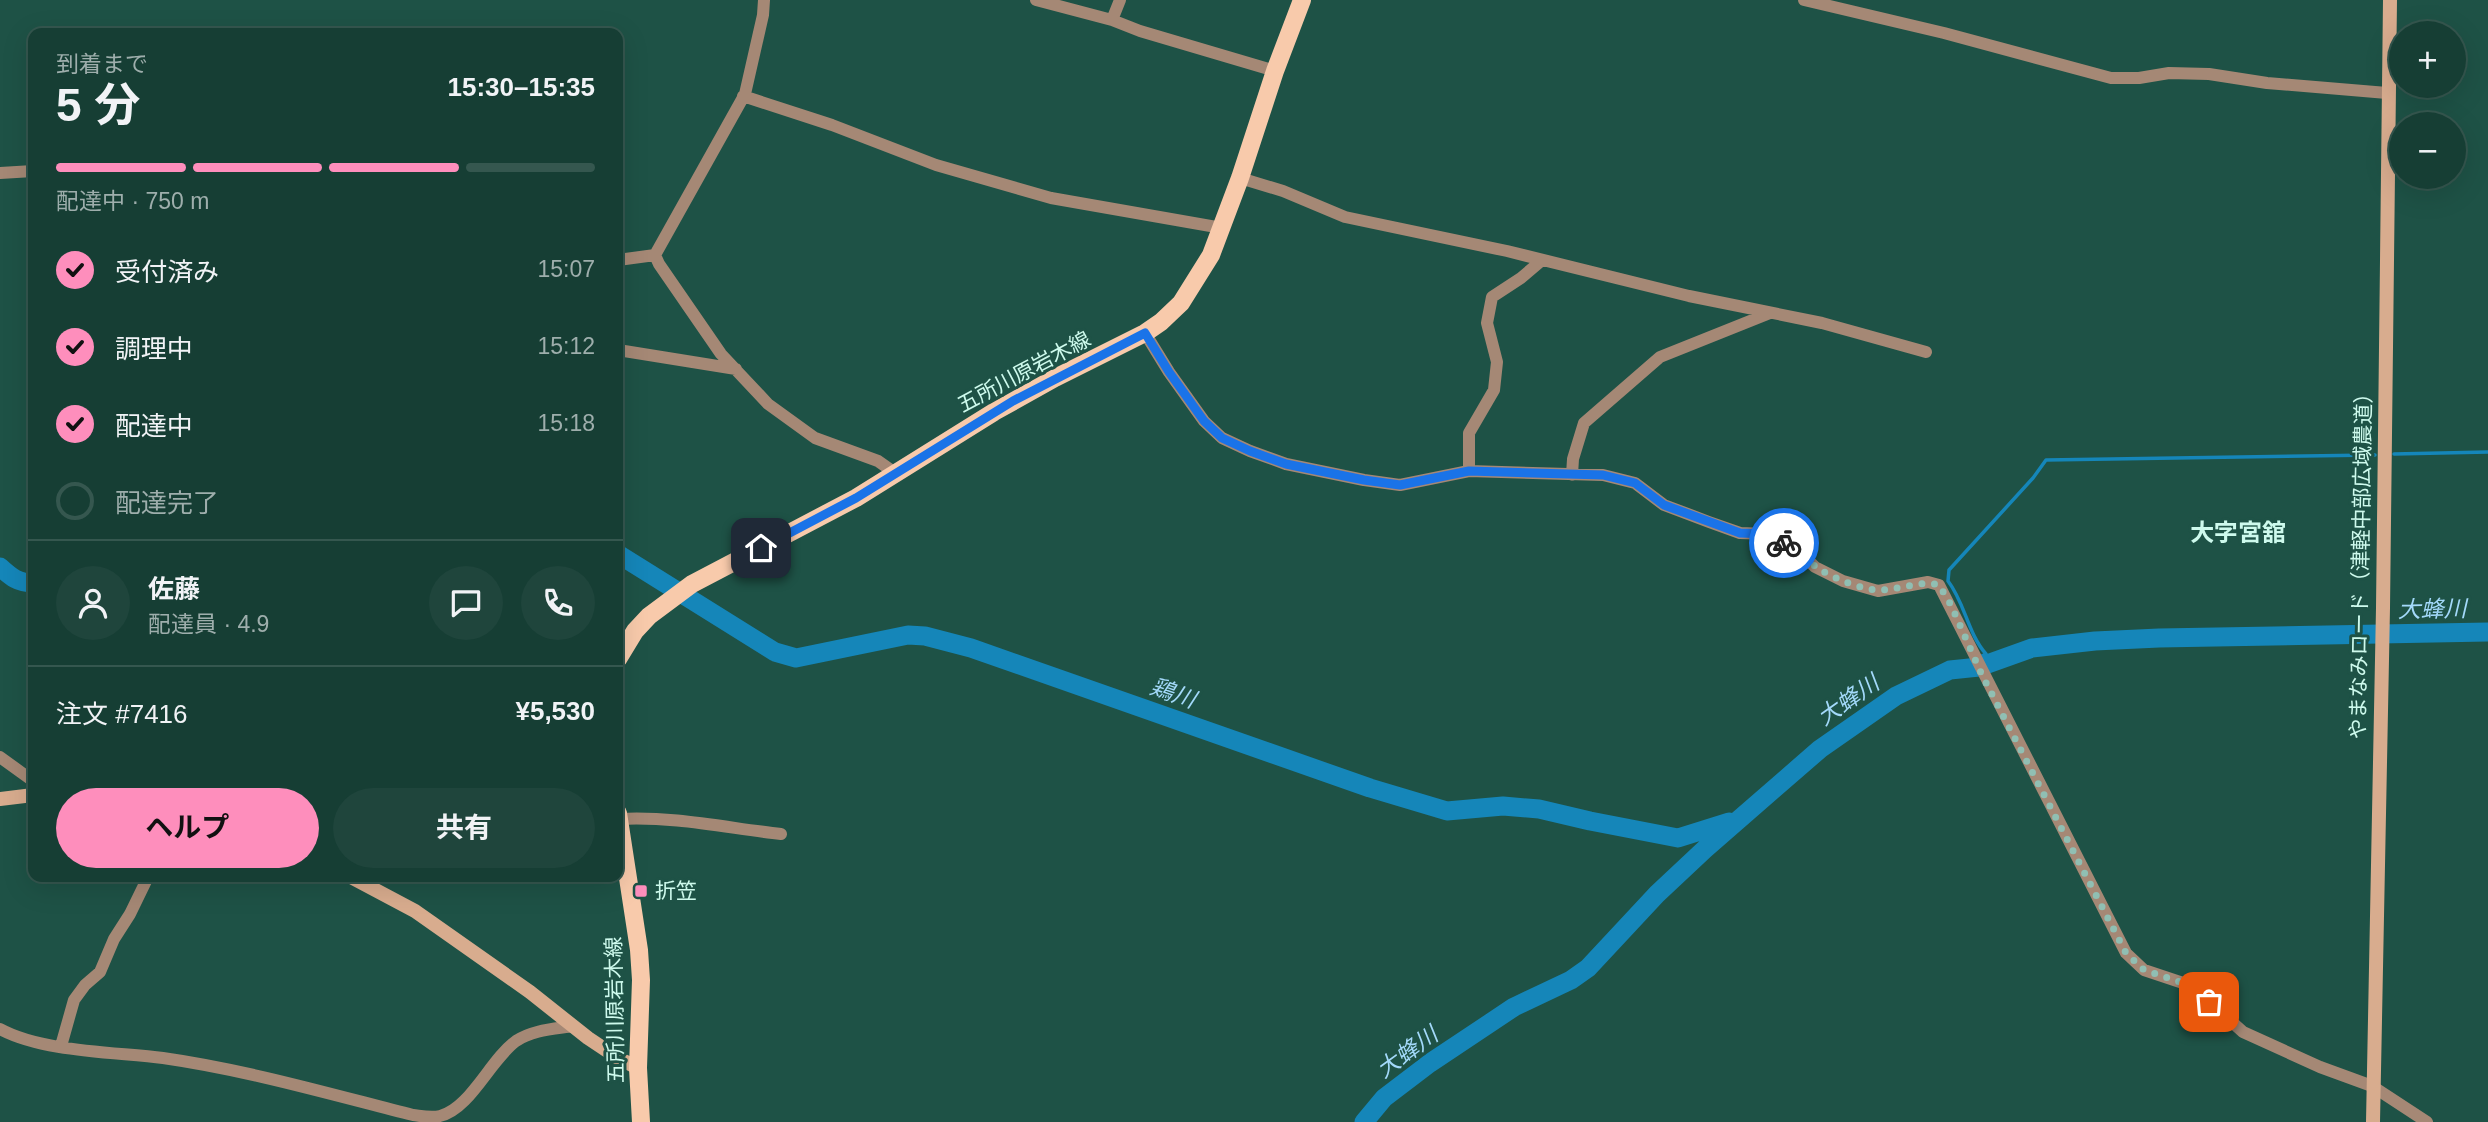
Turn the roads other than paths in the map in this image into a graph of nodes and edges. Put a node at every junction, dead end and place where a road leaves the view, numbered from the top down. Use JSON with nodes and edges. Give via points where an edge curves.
{"nodes":[{"id":1,"x":764,"y":0,"type":"edge"},
{"id":2,"x":1036,"y":0,"type":"edge"},
{"id":3,"x":1119,"y":0,"type":"edge"},
{"id":4,"x":1302,"y":0,"type":"edge"},
{"id":5,"x":1804,"y":0,"type":"edge"},
{"id":6,"x":2390,"y":0,"type":"edge"},
{"id":7,"x":1112,"y":20,"type":"junction"},
{"id":8,"x":1275,"y":71,"type":"junction"},
{"id":9,"x":2388,"y":93,"type":"junction"},
{"id":10,"x":743,"y":96,"type":"junction"},
{"id":11,"x":28,"y":171,"type":"edge"},
{"id":12,"x":0,"y":173,"type":"edge"},
{"id":13,"x":1240,"y":178,"type":"junction"},
{"id":14,"x":1222,"y":228,"type":"junction"},
{"id":15,"x":656,"y":255,"type":"junction"},
{"id":16,"x":623,"y":259,"type":"edge"},
{"id":17,"x":1541,"y":261,"type":"junction"},
{"id":18,"x":1770,"y":313,"type":"junction"},
{"id":19,"x":1145,"y":333,"type":"junction"},
{"id":20,"x":623,"y":351,"type":"edge"},
{"id":21,"x":1926,"y":352,"type":"dead end"},
{"id":22,"x":736,"y":369,"type":"junction"},
{"id":23,"x":1469,"y":471,"type":"junction"},
{"id":24,"x":895,"y":473,"type":"junction"},
{"id":25,"x":1572,"y":475,"type":"junction"},
{"id":26,"x":623,"y":651,"type":"edge"},
{"id":27,"x":0,"y":757,"type":"edge"},
{"id":28,"x":28,"y":777,"type":"edge"},
{"id":29,"x":28,"y":796,"type":"edge"},
{"id":30,"x":0,"y":799,"type":"edge"},
{"id":31,"x":623,"y":816,"type":"edge"},
{"id":32,"x":781,"y":834,"type":"dead end"},
{"id":33,"x":623,"y":848,"type":"edge"},
{"id":34,"x":146,"y":882,"type":"edge"},
{"id":35,"x":360,"y":882,"type":"edge"},
{"id":36,"x":573,"y":1026,"type":"junction"},
{"id":37,"x":0,"y":1029,"type":"edge"},
{"id":38,"x":61,"y":1046,"type":"junction"},
{"id":39,"x":638,"y":1068,"type":"junction"},
{"id":40,"x":2372,"y":1086,"type":"junction"},
{"id":41,"x":641,"y":1122,"type":"edge"},
{"id":42,"x":2373,"y":1122,"type":"edge"},
{"id":43,"x":2427,"y":1122,"type":"edge"}],
"edges":[{"from":1,"to":10,"type":"street"},
{"from":2,"to":7,"type":"street"},
{"from":3,"to":7,"type":"street"},
{"from":4,"to":8,"type":"main road","name":"五所川原岩木線"},
{"from":5,"to":9,"type":"street","via":[[2111,78],[2209,75]]},
{"from":6,"to":9,"type":"street","name":"やまなみロード（津軽中部広域農道）"},
{"from":7,"to":8,"type":"street"},
{"from":8,"to":13,"type":"main road","name":"五所川原岩木線"},
{"from":9,"to":40,"type":"street","name":"やまなみロード（津軽中部広域農道）"},
{"from":10,"to":14,"type":"street","via":[[936,165],[1051,198]]},
{"from":10,"to":15,"type":"street"},
{"from":11,"to":12,"type":"street"},
{"from":13,"to":14,"type":"main road","name":"五所川原岩木線"},
{"from":13,"to":17,"type":"street","via":[[1345,217]]},
{"from":14,"to":19,"type":"main road","name":"五所川原岩木線","via":[[1181,303]]},
{"from":15,"to":16,"type":"street"},
{"from":15,"to":22,"type":"street","via":[[697,322]]},
{"from":17,"to":18,"type":"street"},
{"from":17,"to":23,"type":"street","via":[[1492,298],[1487,323],[1497,362],[1494,390],[1469,433]]},
{"from":18,"to":21,"type":"street"},
{"from":18,"to":25,"type":"street","via":[[1660,356],[1584,423]]},
{"from":19,"to":23,"type":"street","via":[[1204,421],[1222,438],[1250,451],[1286,464],[1400,485]]},
{"from":19,"to":24,"type":"main road","name":"五所川原岩木線","via":[[1013,401]]},
{"from":20,"to":22,"type":"street"},
{"from":22,"to":24,"type":"street","via":[[768,404],[815,438],[878,461]]},
{"from":23,"to":25,"type":"street"},
{"from":24,"to":26,"type":"main road","name":"五所川原岩木線","via":[[692,584],[635,631]]},
{"from":25,"to":40,"type":"street","via":[[1603,475],[1635,483],[1664,505],[1740,533],[1769,534],[1843,581],[1878,591],[1928,582],[1939,585],[2126,953],[2144,970],[2192,986],[2243,1032]]},
{"from":27,"to":28,"type":"street"},
{"from":29,"to":30,"type":"street"},
{"from":31,"to":32,"type":"street"},
{"from":33,"to":39,"type":"main road","name":"五所川原岩木線","via":[[639,950]]},
{"from":34,"to":38,"type":"street","via":[[100,972],[74,1000]]},
{"from":35,"to":36,"type":"street","via":[[415,911]]},
{"from":36,"to":38,"type":"street","via":[[531,1033],[517,1041],[452,1111],[432,1117],[243,1072]]},
{"from":36,"to":39,"type":"street"},
{"from":37,"to":38,"type":"street"},
{"from":39,"to":41,"type":"main road","name":"五所川原岩木線"},
{"from":40,"to":42,"type":"street","name":"やまなみロード（津軽中部広域農道）"},
{"from":40,"to":43,"type":"street"}]}
